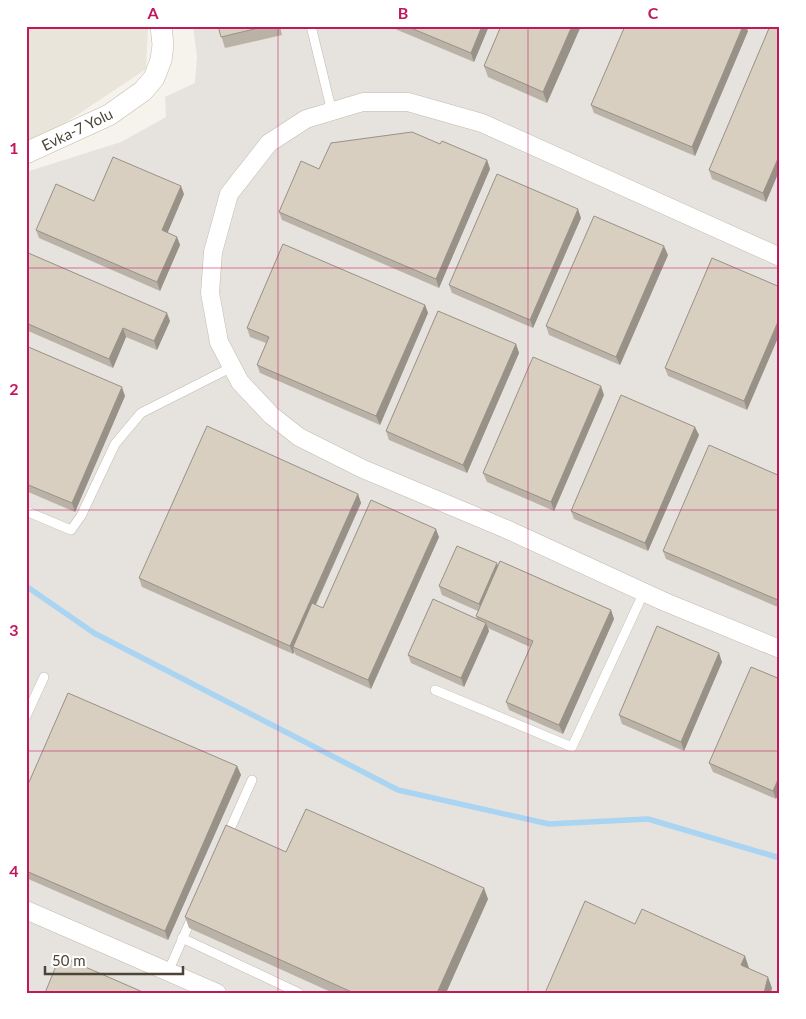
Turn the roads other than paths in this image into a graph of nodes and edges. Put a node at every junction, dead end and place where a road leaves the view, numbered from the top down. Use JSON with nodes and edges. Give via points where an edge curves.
{"nodes":[{"id":1,"x":161,"y":26,"type":"edge"},
{"id":2,"x":311,"y":26,"type":"edge"},
{"id":3,"x":332,"y":112,"type":"junction"},
{"id":4,"x":26,"y":153,"type":"edge"},
{"id":5,"x":780,"y":257,"type":"edge"},
{"id":6,"x":232,"y":367,"type":"junction"},
{"id":7,"x":26,"y":511,"type":"edge"},
{"id":8,"x":644,"y":592,"type":"junction"},
{"id":9,"x":780,"y":649,"type":"edge"},
{"id":10,"x":44,"y":677,"type":"dead end"},
{"id":11,"x":436,"y":690,"type":"dead end"},
{"id":12,"x":26,"y":716,"type":"edge"},
{"id":13,"x":252,"y":780,"type":"dead end"},
{"id":14,"x":224,"y":842,"type":"edge"},
{"id":15,"x":198,"y":903,"type":"edge"},
{"id":16,"x":26,"y":911,"type":"edge"},
{"id":17,"x":182,"y":938,"type":"junction"},
{"id":18,"x":168,"y":972,"type":"junction"},
{"id":19,"x":217,"y":993,"type":"edge"},
{"id":20,"x":299,"y":993,"type":"edge"}],
"edges":[{"from":1,"to":4,"type":"street","name":"Evka-7 Yolu","via":[[161,60],[154,78],[143,91],[109,115]]},
{"from":2,"to":3,"type":"lane"},
{"from":3,"to":5,"type":"street","via":[[363,102],[408,102],[482,123]]},
{"from":3,"to":6,"type":"street","via":[[306,120],[269,143],[229,194],[213,252],[210,293],[219,342]]},
{"from":6,"to":7,"type":"lane","via":[[133,420],[115,444],[81,516],[71,530]]},
{"from":6,"to":8,"type":"street","via":[[240,382],[270,415],[299,437],[364,469]]},
{"from":8,"to":9,"type":"street"},
{"from":8,"to":11,"type":"lane","via":[[572,747]]},
{"from":10,"to":12,"type":"lane"},
{"from":13,"to":14,"type":"lane"},
{"from":15,"to":17,"type":"lane"},
{"from":16,"to":18,"type":"street"},
{"from":17,"to":18,"type":"lane"},
{"from":17,"to":20,"type":"lane"},
{"from":18,"to":19,"type":"street"}]}
